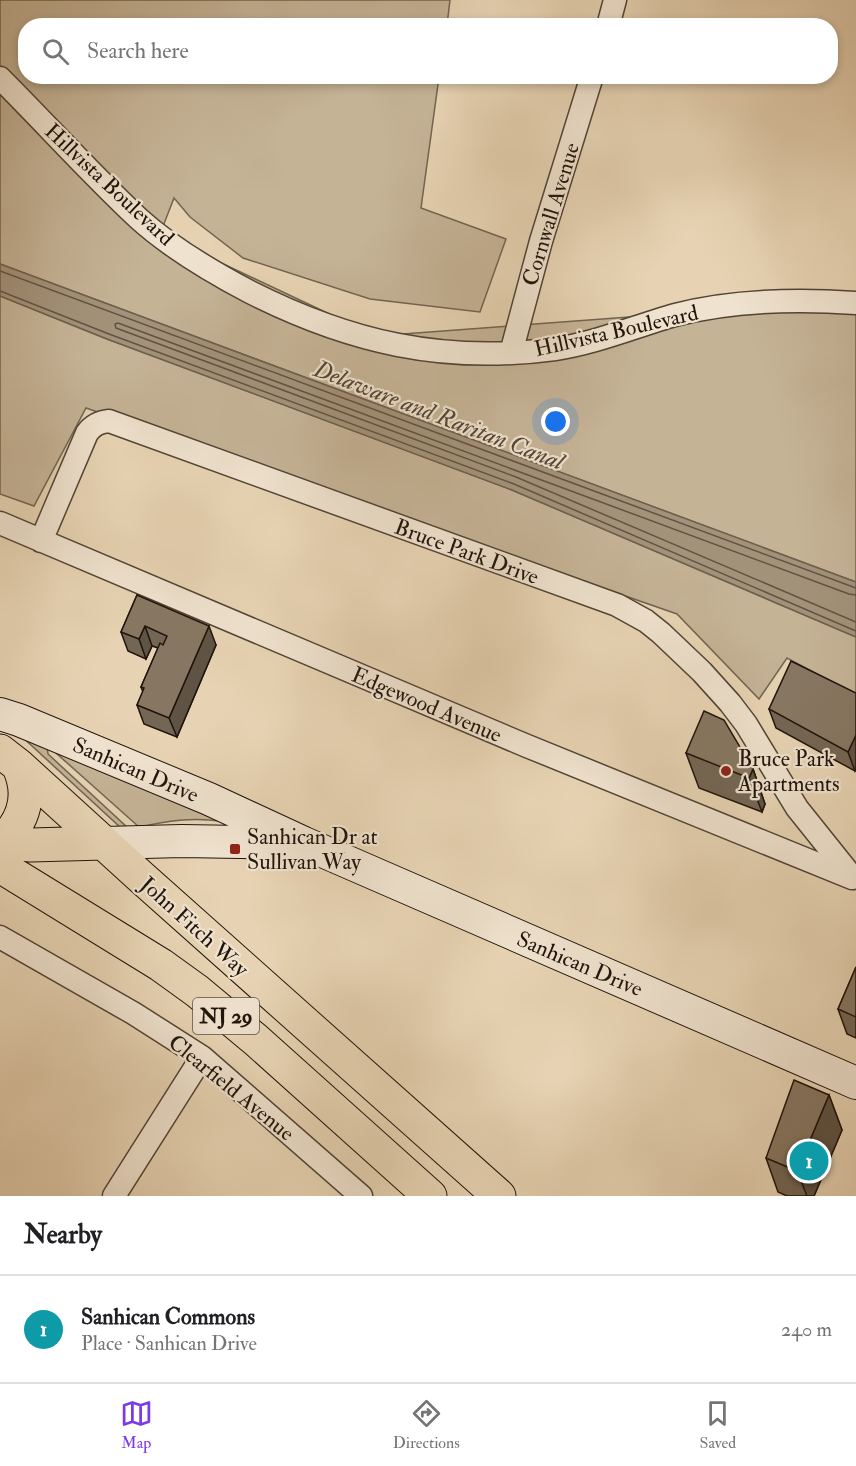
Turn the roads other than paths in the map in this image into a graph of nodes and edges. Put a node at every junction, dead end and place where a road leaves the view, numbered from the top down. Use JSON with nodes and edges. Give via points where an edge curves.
{"nodes":[{"id":1,"x":615,"y":0,"type":"edge"},
{"id":2,"x":610,"y":18,"type":"edge"},
{"id":3,"x":0,"y":78,"type":"edge"},
{"id":4,"x":590,"y":84,"type":"edge"},
{"id":5,"x":856,"y":303,"type":"edge"},
{"id":6,"x":511,"y":353,"type":"junction"},
{"id":7,"x":0,"y":523,"type":"edge"},
{"id":8,"x":41,"y":541,"type":"junction"},
{"id":9,"x":0,"y":714,"type":"edge"},
{"id":10,"x":9,"y":758,"type":"edge"},
{"id":11,"x":104,"y":843,"type":"junction"},
{"id":12,"x":304,"y":843,"type":"junction"},
{"id":13,"x":0,"y":850,"type":"edge"},
{"id":14,"x":854,"y":879,"type":"edge"},
{"id":15,"x":0,"y":937,"type":"edge"},
{"id":16,"x":202,"y":1057,"type":"junction"},
{"id":17,"x":856,"y":1083,"type":"edge"},
{"id":18,"x":114,"y":1196,"type":"edge"},
{"id":19,"x":362,"y":1196,"type":"edge"},
{"id":20,"x":430,"y":1196,"type":"edge"},
{"id":21,"x":499,"y":1196,"type":"edge"}],
"edges":[{"from":1,"to":2,"type":"street"},
{"from":3,"to":6,"type":"street","name":"Hillvista Boulevard","via":[[139,219],[185,255],[225,279],[285,309],[358,337],[435,351]]},
{"from":4,"to":6,"type":"street","name":"Cornwall Avenue"},
{"from":5,"to":6,"type":"street","name":"Hillvista Boulevard","via":[[715,306],[557,348]]},
{"from":7,"to":8,"type":"street","name":"Edgewood Avenue"},
{"from":8,"to":14,"type":"street","name":"Edgewood Avenue"},
{"from":8,"to":14,"type":"street","name":"Bruce Park Drive","via":[[87,434],[100,422],[109,421],[617,605],[661,633],[730,703],[797,808]]},
{"from":9,"to":12,"type":"main road","name":"Sanhican Drive","via":[[209,799]]},
{"from":10,"to":11,"type":"highway","name":"John Fitch Way","number":"NJ 29"},
{"from":10,"to":13,"type":"highway","via":[[25,778],[26,799],[14,831]]},
{"from":11,"to":12,"type":"main road","name":"Sanhican Drive"},
{"from":11,"to":13,"type":"highway"},
{"from":11,"to":21,"type":"highway","name":"John Fitch Way","number":"NJ 29"},
{"from":12,"to":17,"type":"main road","name":"Sanhican Drive"},
{"from":13,"to":20,"type":"highway","name":"John Fitch Way","number":"NJ 29","via":[[197,991]]},
{"from":15,"to":16,"type":"street","name":"Clearfield Avenue"},
{"from":16,"to":18,"type":"street"},
{"from":16,"to":19,"type":"street","name":"Clearfield Avenue"}]}
